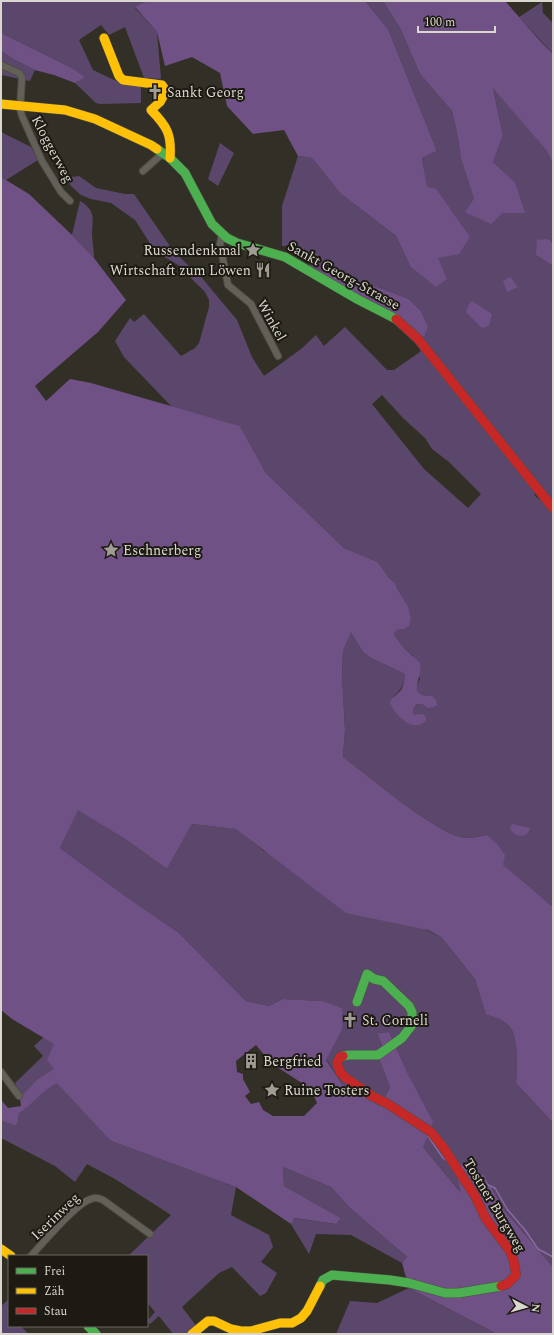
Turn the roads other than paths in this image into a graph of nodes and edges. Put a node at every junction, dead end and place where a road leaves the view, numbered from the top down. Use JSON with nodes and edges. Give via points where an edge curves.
{"nodes":[{"id":1,"x":104,"y":38,"type":"dead end"},
{"id":2,"x":1,"y":65,"type":"edge"},
{"id":3,"x":1,"y":104,"type":"edge"},
{"id":4,"x":20,"y":106,"type":"junction"},
{"id":5,"x":166,"y":155,"type":"junction"},
{"id":6,"x":143,"y":171,"type":"dead end"},
{"id":7,"x":70,"y":201,"type":"dead end"},
{"id":8,"x":222,"y":234,"type":"junction"},
{"id":9,"x":278,"y":356,"type":"dead end"},
{"id":10,"x":553,"y":508,"type":"edge"},
{"id":11,"x":358,"y":1002,"type":"dead end"},
{"id":12,"x":1,"y":1072,"type":"edge"},
{"id":13,"x":19,"y":1096,"type":"dead end"},
{"id":14,"x":150,"y":1234,"type":"dead end"},
{"id":15,"x":32,"y":1255,"type":"edge"},
{"id":16,"x":192,"y":1334,"type":"edge"}],
"edges":[{"from":1,"to":5,"type":"street","via":[[123,80],[165,87],[165,96],[151,110],[170,133],[171,140]]},
{"from":2,"to":4,"type":"street","via":[[22,77]]},
{"from":3,"to":4,"type":"street","name":"Sankt Georg-Strasse"},
{"from":4,"to":5,"type":"street","name":"Sankt Georg-Strasse","via":[[76,112],[117,128]]},
{"from":4,"to":7,"type":"street","name":"Kloggerweg","via":[[42,161]]},
{"from":5,"to":6,"type":"street"},
{"from":5,"to":8,"type":"street","name":"Sankt Georg-Strasse","via":[[185,173],[212,224]]},
{"from":8,"to":9,"type":"street","name":"Winkel","via":[[220,244],[228,285],[251,304]]},
{"from":8,"to":10,"type":"street","name":"Sankt Georg-Strasse","via":[[237,243],[285,258],[405,326]]},
{"from":11,"to":16,"type":"street","name":"Tostner Burgweg","via":[[367,974],[383,981],[409,1006],[412,1012],[412,1025],[402,1038],[378,1055],[340,1057],[337,1063],[340,1072],[352,1083],[431,1132],[475,1196],[486,1219],[510,1251],[516,1275],[507,1284],[459,1293],[445,1293],[409,1283],[332,1275],[323,1280],[307,1311],[292,1323],[280,1322],[251,1331],[241,1331],[208,1321]]},
{"from":12,"to":13,"type":"street"},
{"from":14,"to":15,"type":"street","name":"Iserinweg","via":[[103,1200],[91,1199],[76,1208]]}]}
